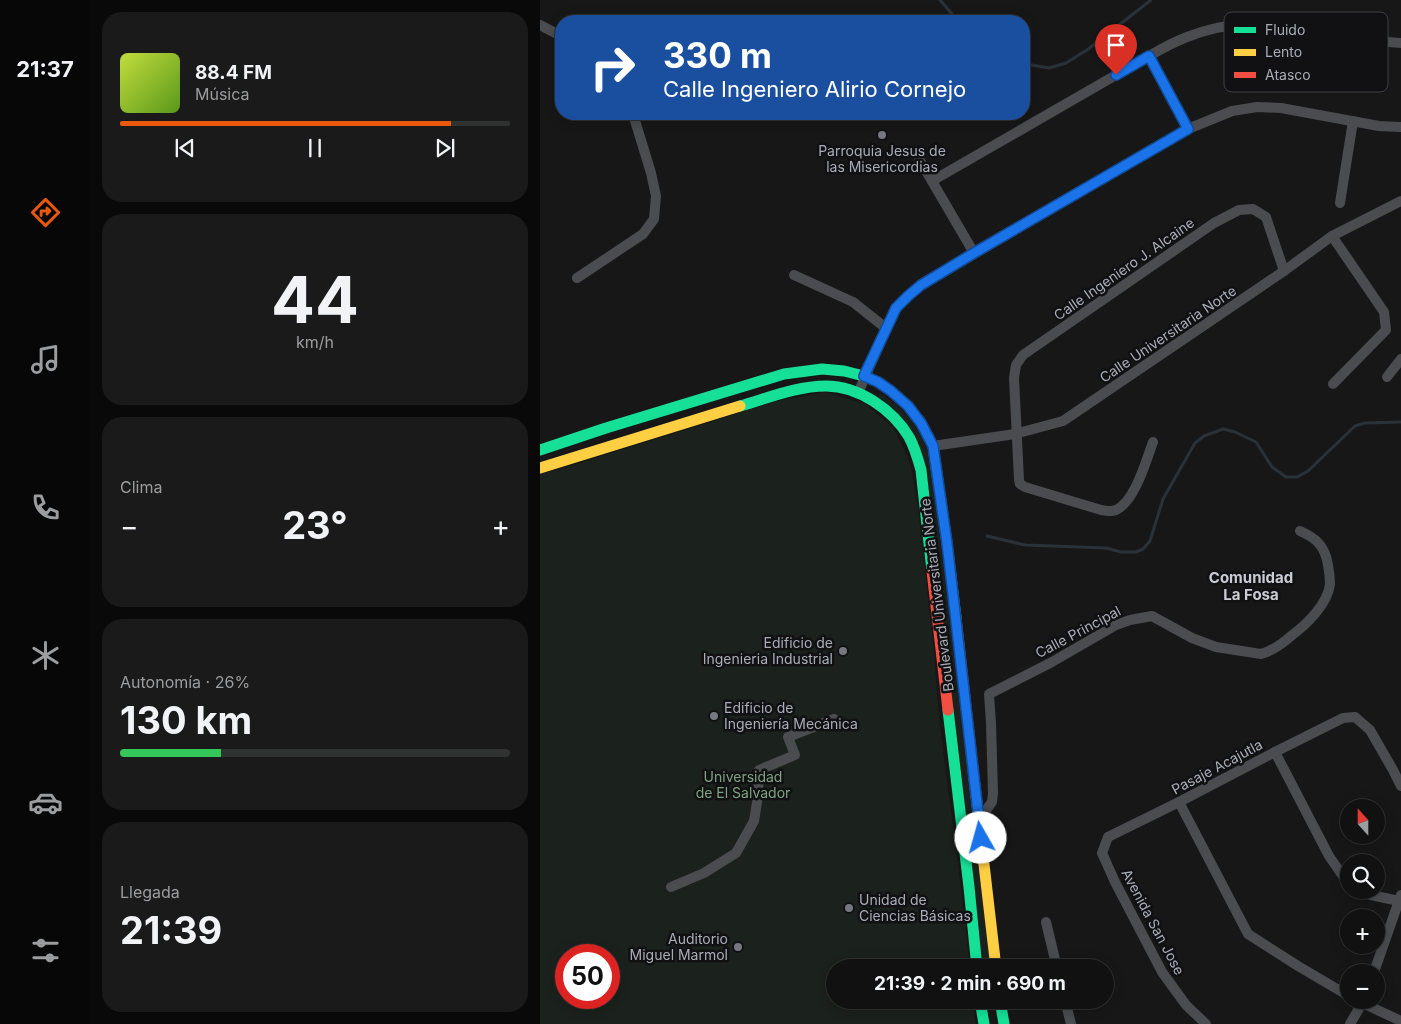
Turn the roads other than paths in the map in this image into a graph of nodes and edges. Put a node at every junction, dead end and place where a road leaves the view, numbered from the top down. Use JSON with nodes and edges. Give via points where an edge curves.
{"nodes":[{"id":1,"x":540,"y":25,"type":"edge"},
{"id":2,"x":1224,"y":26,"type":"edge"},
{"id":3,"x":555,"y":33,"type":"edge"},
{"id":4,"x":1388,"y":41,"type":"edge"},
{"id":5,"x":1401,"y":43,"type":"edge"},
{"id":6,"x":1149,"y":56,"type":"junction"},
{"id":7,"x":635,"y":120,"type":"edge"},
{"id":8,"x":1353,"y":121,"type":"junction"},
{"id":9,"x":1401,"y":127,"type":"edge"},
{"id":10,"x":1188,"y":129,"type":"junction"},
{"id":11,"x":919,"y":159,"type":"dead end"},
{"id":12,"x":932,"y":181,"type":"junction"},
{"id":13,"x":1401,"y":201,"type":"edge"},
{"id":14,"x":1340,"y":203,"type":"dead end"},
{"id":15,"x":1332,"y":236,"type":"junction"},
{"id":16,"x":974,"y":253,"type":"junction"},
{"id":17,"x":1284,"y":271,"type":"junction"},
{"id":18,"x":794,"y":276,"type":"dead end"},
{"id":19,"x":577,"y":278,"type":"dead end"},
{"id":20,"x":887,"y":329,"type":"junction"},
{"id":21,"x":1401,"y":359,"type":"edge"},
{"id":22,"x":864,"y":376,"type":"junction"},
{"id":23,"x":1387,"y":377,"type":"dead end"},
{"id":24,"x":1333,"y":384,"type":"dead end"},
{"id":25,"x":858,"y":393,"type":"junction"},
{"id":26,"x":1015,"y":434,"type":"junction"},
{"id":27,"x":1153,"y":442,"type":"dead end"},
{"id":28,"x":933,"y":446,"type":"junction"},
{"id":29,"x":540,"y":450,"type":"edge"},
{"id":30,"x":540,"y":468,"type":"edge"},
{"id":31,"x":1300,"y":531,"type":"dead end"},
{"id":32,"x":834,"y":719,"type":"dead end"},
{"id":33,"x":1276,"y":752,"type":"junction"},
{"id":34,"x":1401,"y":786,"type":"edge"},
{"id":35,"x":1179,"y":802,"type":"junction"},
{"id":36,"x":979,"y":820,"type":"junction"},
{"id":37,"x":1102,"y":853,"type":"joint"},
{"id":38,"x":1340,"y":872,"type":"edge"},
{"id":39,"x":671,"y":887,"type":"dead end"},
{"id":40,"x":1385,"y":896,"type":"edge"},
{"id":41,"x":1400,"y":898,"type":"edge"},
{"id":42,"x":1046,"y":922,"type":"dead end"},
{"id":43,"x":976,"y":959,"type":"edge"},
{"id":44,"x":995,"y":959,"type":"edge"},
{"id":45,"x":1055,"y":959,"type":"edge"},
{"id":46,"x":1377,"y":964,"type":"edge"},
{"id":47,"x":1340,"y":991,"type":"edge"},
{"id":48,"x":982,"y":1009,"type":"edge"},
{"id":49,"x":1002,"y":1009,"type":"edge"},
{"id":50,"x":1067,"y":1009,"type":"edge"},
{"id":51,"x":1357,"y":1009,"type":"edge"},
{"id":52,"x":1377,"y":1009,"type":"edge"},
{"id":53,"x":1401,"y":1021,"type":"edge"},
{"id":54,"x":984,"y":1024,"type":"edge"},
{"id":55,"x":1004,"y":1024,"type":"edge"},
{"id":56,"x":1071,"y":1024,"type":"edge"},
{"id":57,"x":1206,"y":1024,"type":"edge"},
{"id":58,"x":1350,"y":1024,"type":"edge"}],
"edges":[{"from":1,"to":3,"type":"street"},
{"from":2,"to":6,"type":"street","via":[[1178,41]]},
{"from":4,"to":5,"type":"street"},
{"from":6,"to":10,"type":"street"},
{"from":6,"to":12,"type":"street"},
{"from":7,"to":19,"type":"street","via":[[656,196],[654,219],[643,234]]},
{"from":8,"to":9,"type":"street"},
{"from":8,"to":10,"type":"street","via":[[1257,106],[1232,111]]},
{"from":8,"to":14,"type":"street"},
{"from":10,"to":16,"type":"street"},
{"from":11,"to":12,"type":"street"},
{"from":12,"to":16,"type":"street"},
{"from":13,"to":15,"type":"street","name":"Calle Universitaria Norte"},
{"from":15,"to":17,"type":"street","name":"Calle Universitaria Norte"},
{"from":15,"to":24,"type":"street","via":[[1384,312],[1386,330]]},
{"from":16,"to":20,"type":"street","via":[[908,296],[896,308]]},
{"from":17,"to":26,"type":"street","name":"Calle Universitaria Norte","via":[[1063,421]]},
{"from":17,"to":26,"type":"street","name":"Calle Ingeniero J. Alcaine","via":[[1266,217],[1253,209],[1239,210],[1214,224],[1024,355],[1016,365],[1014,378]]},
{"from":18,"to":20,"type":"street","via":[[853,302]]},
{"from":20,"to":22,"type":"street"},
{"from":21,"to":23,"type":"street"},
{"from":22,"to":25,"type":"street"},
{"from":22,"to":28,"type":"main road","name":"Boulevard Universitaria Norte","via":[[878,382],[908,406]]},
{"from":22,"to":29,"type":"main road","name":"Boulevard Universitaria Norte","via":[[822,369],[784,374]]},
{"from":25,"to":30,"type":"main road","name":"Boulevard Universitaria Norte","via":[[828,386],[798,390]]},
{"from":25,"to":43,"type":"main road","name":"Boulevard Universitaria Norte","via":[[887,411],[903,428],[921,470]]},
{"from":26,"to":27,"type":"street","name":"Calle Ingeniero J. Alcaine","via":[[1020,484],[1110,512],[1125,504],[1133,493]]},
{"from":26,"to":28,"type":"street","name":"Calle Universitaria Norte"},
{"from":28,"to":36,"type":"main road","name":"Boulevard Universitaria Norte"},
{"from":31,"to":36,"type":"street","name":"Calle Principal","via":[[1320,544],[1327,560],[1330,585],[1318,610],[1281,645],[1261,654],[1216,647],[1152,616],[1116,624],[989,694],[993,793],[992,802]]},
{"from":32,"to":39,"type":"street","via":[[788,737],[795,755],[759,770],[754,821],[736,853]]},
{"from":33,"to":34,"type":"street","name":"Pasaje Acajutla","via":[[1343,718],[1355,717],[1370,730]]},
{"from":33,"to":35,"type":"street","name":"Pasaje Acajutla"},
{"from":33,"to":38,"type":"street"},
{"from":35,"to":37,"type":"street","name":"Pasaje Acajutla","via":[[1108,837]]},
{"from":35,"to":47,"type":"street","via":[[1248,934]]},
{"from":36,"to":44,"type":"main road","name":"Boulevard Universitaria Norte"},
{"from":37,"to":57,"type":"street","name":"Avenida San Jose","via":[[1162,972],[1186,1005]]},
{"from":40,"to":41,"type":"street"},
{"from":41,"to":46,"type":"street"},
{"from":42,"to":45,"type":"street"},
{"from":48,"to":54,"type":"main road"},
{"from":49,"to":55,"type":"main road"},
{"from":50,"to":56,"type":"street"},
{"from":51,"to":58,"type":"street"},
{"from":52,"to":53,"type":"street"}]}
